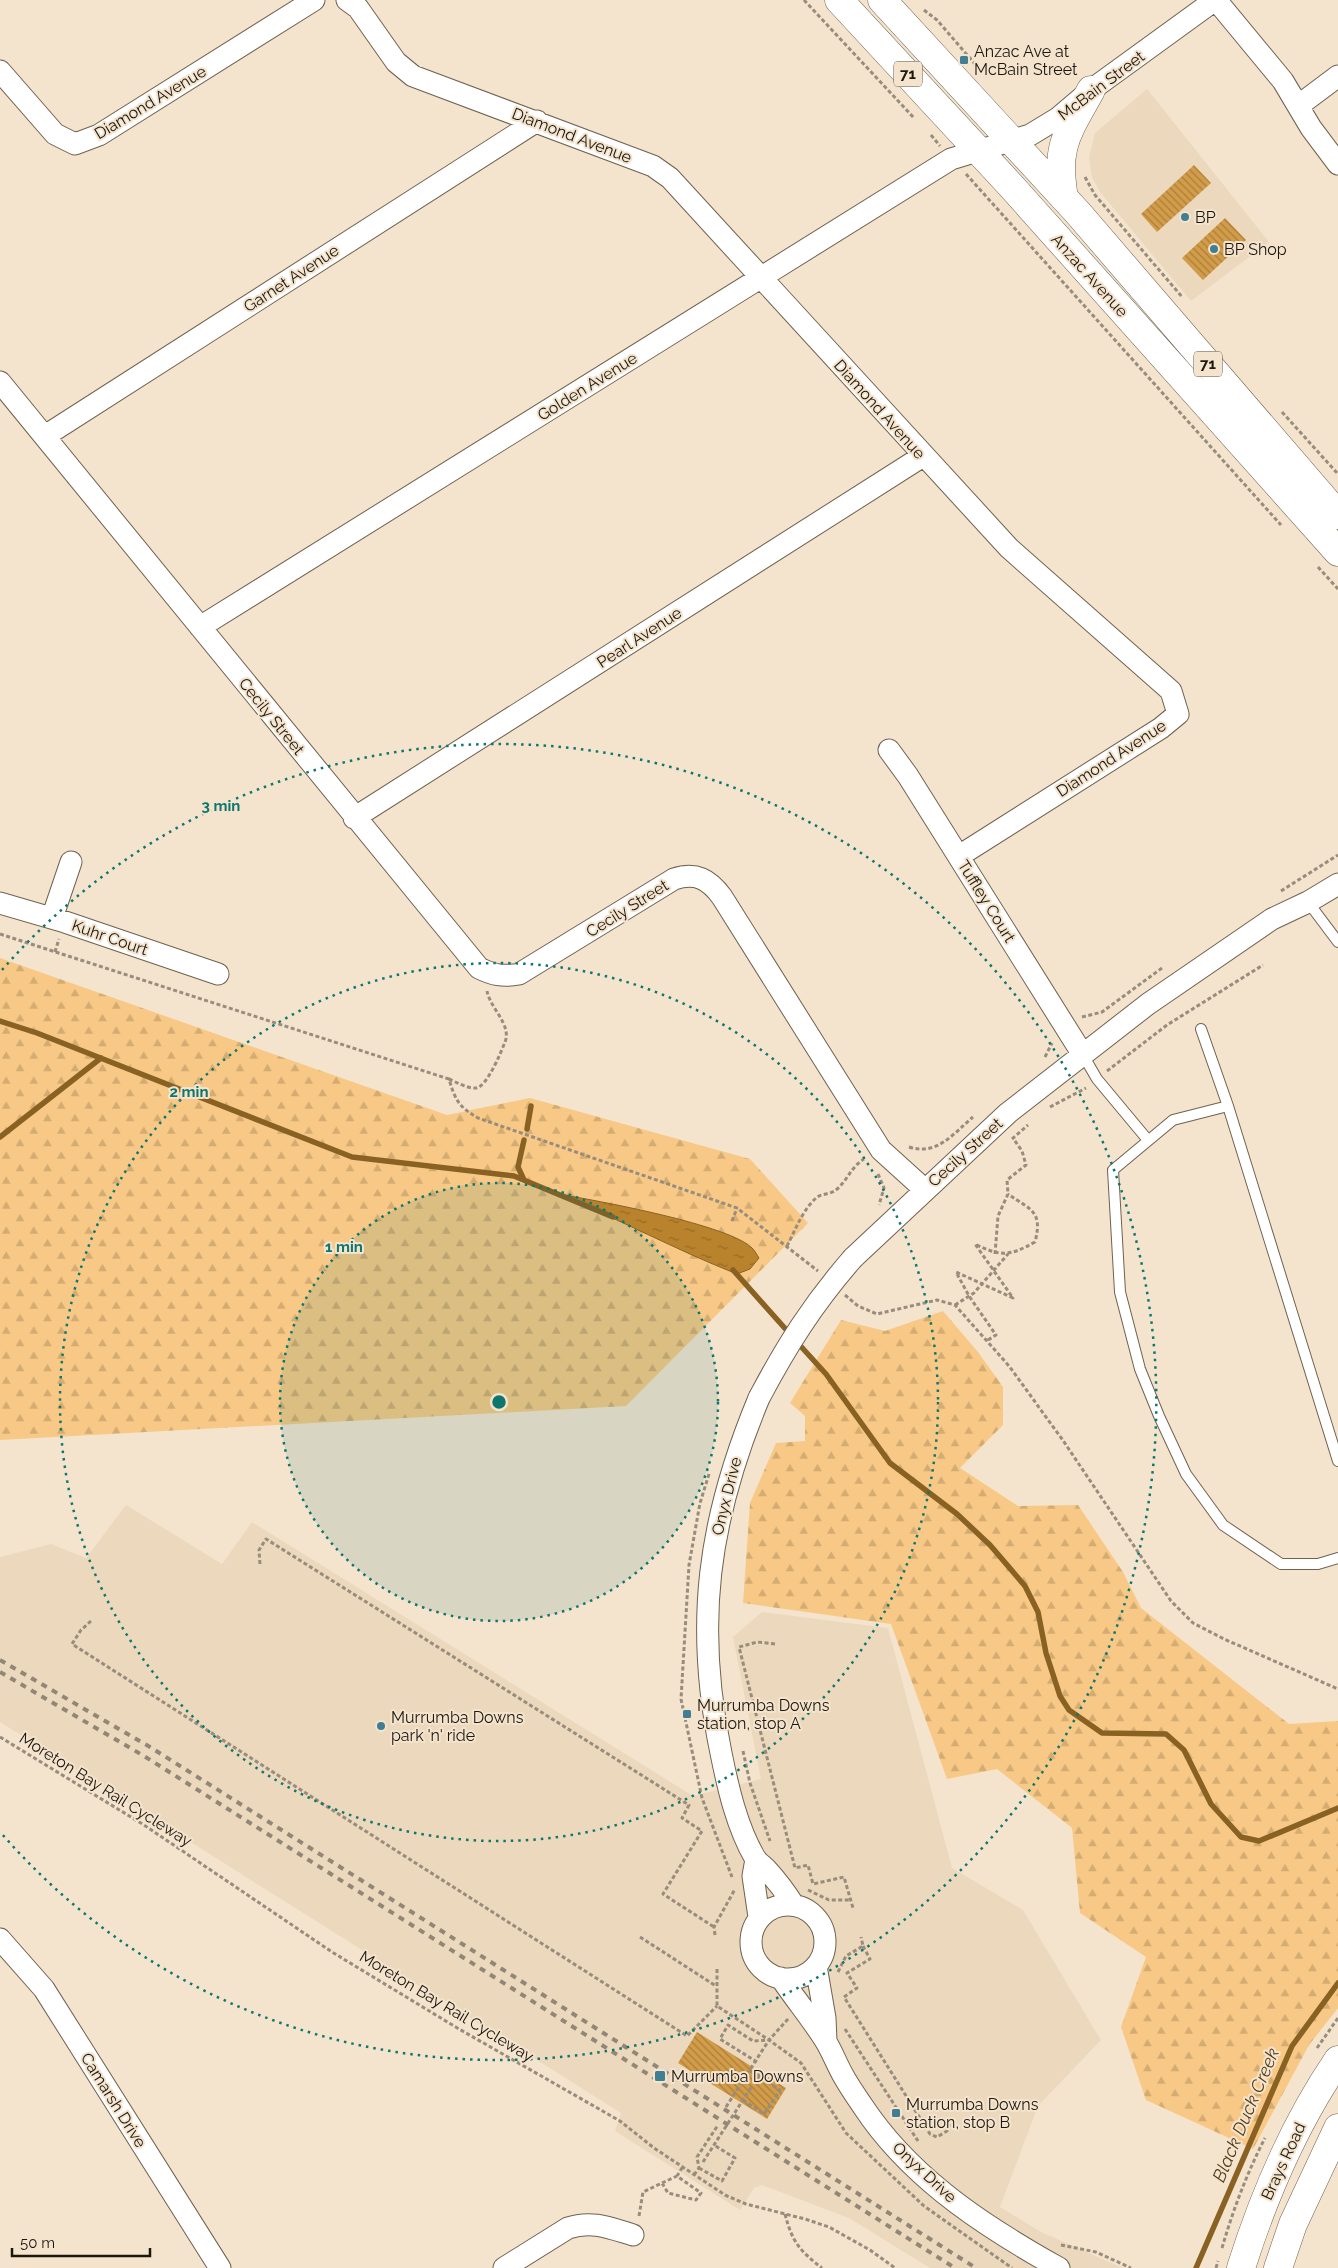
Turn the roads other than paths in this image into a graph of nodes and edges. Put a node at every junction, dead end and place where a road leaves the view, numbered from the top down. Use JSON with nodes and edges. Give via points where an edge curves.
{"nodes":[{"id":1,"x":314,"y":0,"type":"edge"},
{"id":2,"x":347,"y":0,"type":"edge"},
{"id":3,"x":839,"y":0,"type":"edge"},
{"id":4,"x":882,"y":0,"type":"edge"},
{"id":5,"x":1216,"y":0,"type":"edge"},
{"id":6,"x":0,"y":71,"type":"edge"},
{"id":7,"x":1338,"y":76,"type":"edge"},
{"id":8,"x":1092,"y":90,"type":"junction"},
{"id":9,"x":1298,"y":106,"type":"junction"},
{"id":10,"x":537,"y":121,"type":"junction"},
{"id":11,"x":1013,"y":141,"type":"junction"},
{"id":12,"x":977,"y":150,"type":"junction"},
{"id":13,"x":1338,"y":164,"type":"edge"},
{"id":14,"x":1064,"y":198,"type":"junction"},
{"id":15,"x":761,"y":277,"type":"junction"},
{"id":16,"x":0,"y":382,"type":"edge"},
{"id":17,"x":45,"y":436,"type":"junction"},
{"id":18,"x":923,"y":456,"type":"junction"},
{"id":19,"x":1338,"y":514,"type":"edge"},
{"id":20,"x":1338,"y":552,"type":"edge"},
{"id":21,"x":200,"y":627,"type":"junction"},
{"id":22,"x":889,"y":750,"type":"dead end"},
{"id":23,"x":354,"y":818,"type":"junction"},
{"id":24,"x":959,"y":856,"type":"junction"},
{"id":25,"x":72,"y":862,"type":"dead end"},
{"id":26,"x":1338,"y":884,"type":"edge"},
{"id":27,"x":1308,"y":902,"type":"junction"},
{"id":28,"x":0,"y":903,"type":"edge"},
{"id":29,"x":52,"y":918,"type":"junction"},
{"id":30,"x":1338,"y":942,"type":"edge"},
{"id":31,"x":218,"y":974,"type":"dead end"},
{"id":32,"x":1201,"y":1029,"type":"dead end"},
{"id":33,"x":1083,"y":1054,"type":"junction"},
{"id":34,"x":1228,"y":1106,"type":"junction"},
{"id":35,"x":1147,"y":1139,"type":"junction"},
{"id":36,"x":924,"y":1189,"type":"junction"},
{"id":37,"x":1338,"y":1461,"type":"edge"},
{"id":38,"x":1338,"y":1558,"type":"edge"},
{"id":39,"x":764,"y":1854,"type":"junction"},
{"id":40,"x":794,"y":1904,"type":"junction"},
{"id":41,"x":759,"y":1917,"type":"junction"},
{"id":42,"x":0,"y":1939,"type":"edge"},
{"id":43,"x":816,"y":1966,"type":"junction"},
{"id":44,"x":781,"y":1978,"type":"junction"},
{"id":45,"x":826,"y":2041,"type":"junction"},
{"id":46,"x":1338,"y":2060,"type":"edge"},
{"id":47,"x":1338,"y":2128,"type":"edge"},
{"id":48,"x":633,"y":2236,"type":"road end"},
{"id":49,"x":220,"y":2268,"type":"edge"},
{"id":50,"x":504,"y":2268,"type":"edge"},
{"id":51,"x":1059,"y":2268,"type":"edge"},
{"id":52,"x":1241,"y":2268,"type":"edge"},
{"id":53,"x":1278,"y":2268,"type":"edge"}],
"edges":[{"from":1,"to":6,"type":"street","name":"Diamond Avenue","via":[[99,136],[75,144],[55,134]]},
{"from":2,"to":10,"type":"street","name":"Diamond Avenue","via":[[358,8],[396,62],[413,76]]},
{"from":3,"to":12,"type":"main road","name":"Anzac Avenue","number":"71"},
{"from":4,"to":11,"type":"main road","name":"Anzac Avenue","number":"71"},
{"from":5,"to":8,"type":"street","name":"McBain Street"},
{"from":5,"to":9,"type":"street","via":[[1283,81]]},
{"from":7,"to":9,"type":"street"},
{"from":8,"to":11,"type":"street","name":"McBain Street","via":[[1058,118]]},
{"from":8,"to":14,"type":"main road","via":[[1060,156]]},
{"from":9,"to":13,"type":"street"},
{"from":10,"to":15,"type":"street","name":"Diamond Avenue","via":[[653,166],[670,178]]},
{"from":10,"to":17,"type":"street","name":"Garnet Avenue"},
{"from":11,"to":12,"type":"street","name":"McBain Street"},
{"from":11,"to":14,"type":"main road","name":"Anzac Avenue","number":"71"},
{"from":12,"to":15,"type":"street","name":"Golden Avenue","via":[[952,158]]},
{"from":12,"to":20,"type":"main road","name":"Anzac Avenue","number":"71"},
{"from":14,"to":19,"type":"main road","name":"Anzac Avenue","number":"71"},
{"from":15,"to":18,"type":"street","name":"Diamond Avenue"},
{"from":15,"to":21,"type":"street","name":"Golden Avenue"},
{"from":16,"to":17,"type":"street","name":"Cecily Street"},
{"from":17,"to":21,"type":"street","name":"Cecily Street"},
{"from":18,"to":23,"type":"street","name":"Pearl Avenue"},
{"from":18,"to":24,"type":"street","name":"Diamond Avenue","via":[[1010,548],[1171,691],[1178,714]]},
{"from":21,"to":23,"type":"street","name":"Cecily Street"},
{"from":22,"to":24,"type":"street","name":"Tuffley Court"},
{"from":23,"to":36,"type":"street","name":"Cecily Street","via":[[469,958],[491,974],[506,976],[530,969],[674,879],[696,876],[706,880],[722,897],[881,1150],[881,1168]]},
{"from":24,"to":33,"type":"street","name":"Tuffley Court"},
{"from":25,"to":29,"type":"street"},
{"from":26,"to":27,"type":"street","name":"Cecily Street"},
{"from":27,"to":30,"type":"lane"},
{"from":27,"to":33,"type":"street","name":"Cecily Street","via":[[1272,919],[1173,986]]},
{"from":28,"to":29,"type":"street","name":"Kuhr Court"},
{"from":29,"to":31,"type":"street","name":"Kuhr Court"},
{"from":32,"to":34,"type":"lane"},
{"from":33,"to":35,"type":"lane","via":[[1097,1079]]},
{"from":33,"to":36,"type":"street","name":"Cecily Street","via":[[1008,1113]]},
{"from":34,"to":35,"type":"lane","via":[[1173,1120]]},
{"from":34,"to":37,"type":"lane"},
{"from":35,"to":38,"type":"lane","via":[[1113,1170],[1120,1292],[1140,1369],[1159,1416],[1186,1474],[1223,1524],[1281,1564],[1318,1564]]},
{"from":36,"to":39,"type":"street","name":"Onyx Drive","bridge":true,"via":[[853,1258],[822,1294],[786,1348],[758,1398],[737,1449],[723,1501],[710,1569],[706,1630],[709,1684],[726,1780]]},
{"from":39,"to":40,"type":"street","name":"Onyx Drive","via":[[768,1871]]},
{"from":39,"to":41,"type":"street","name":"Onyx Drive","via":[[753,1876]]},
{"from":40,"to":41,"type":"street","via":[[774,1906]]},
{"from":40,"to":43,"type":"street","via":[[809,1910],[821,1924],[824,1951]]},
{"from":41,"to":44,"type":"street","via":[[751,1935],[753,1954],[764,1970]]},
{"from":42,"to":49,"type":"street","name":"Camarsh Drive","via":[[44,1989]]},
{"from":43,"to":44,"type":"street","via":[[800,1977]]},
{"from":43,"to":45,"type":"street","name":"Onyx Drive"},
{"from":44,"to":45,"type":"street","name":"Onyx Drive"},
{"from":45,"to":51,"type":"street","name":"Onyx Drive","via":[[872,2119],[922,2174],[987,2225]]},
{"from":46,"to":52,"type":"main road","name":"Brays Road","via":[[1303,2117],[1276,2174]]},
{"from":47,"to":53,"type":"main road","via":[[1293,2224]]},
{"from":48,"to":50,"type":"street","via":[[599,2224],[578,2225]]}]}
